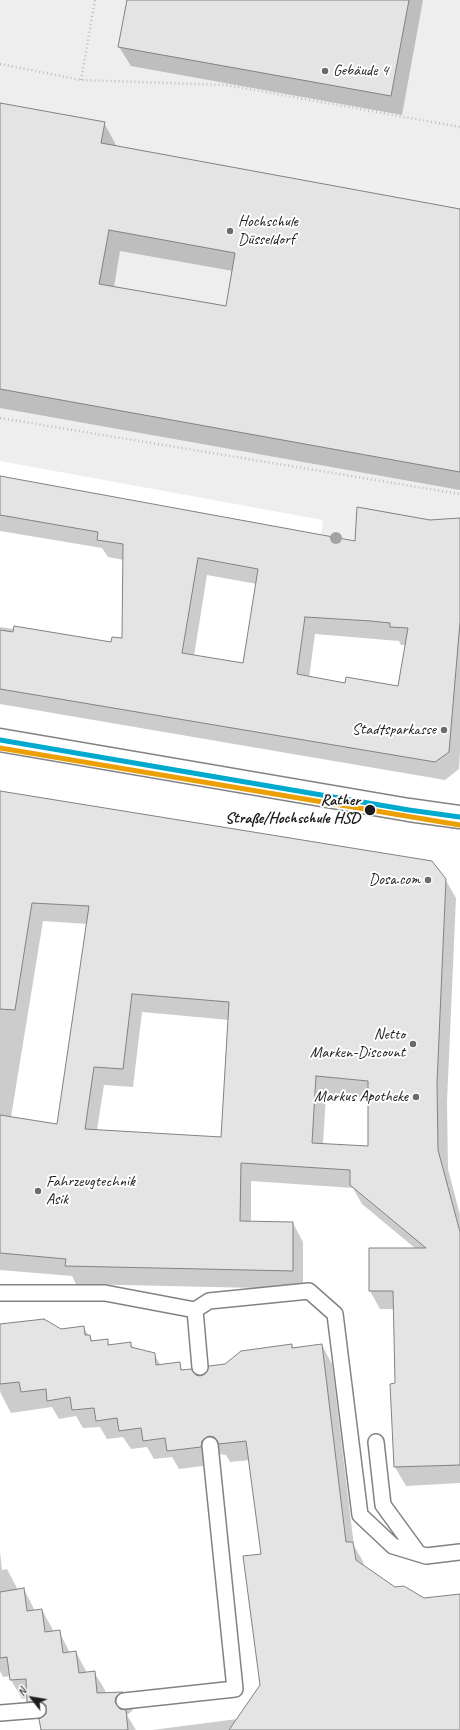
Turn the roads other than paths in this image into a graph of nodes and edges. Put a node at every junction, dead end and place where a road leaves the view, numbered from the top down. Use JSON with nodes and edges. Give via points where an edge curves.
{"nodes":[{"id":1,"x":0,"y":740,"type":"edge"},
{"id":2,"x":460,"y":817,"type":"edge"},
{"id":3,"x":0,"y":1292,"type":"edge"},
{"id":4,"x":195,"y":1310,"type":"junction"},
{"id":5,"x":200,"y":1367,"type":"dead end"},
{"id":6,"x":376,"y":1442,"type":"dead end"},
{"id":7,"x":210,"y":1445,"type":"dead end"},
{"id":8,"x":460,"y":1552,"type":"edge"},
{"id":9,"x":418,"y":1553,"type":"junction"},
{"id":10,"x":124,"y":1701,"type":"dead end"},
{"id":11,"x":38,"y":1710,"type":"dead end"},
{"id":12,"x":0,"y":1713,"type":"edge"}],
"edges":[{"from":1,"to":2,"type":"street"},
{"from":3,"to":4,"type":"lane","via":[[105,1293]]},
{"from":4,"to":5,"type":"lane"},
{"from":4,"to":9,"type":"lane","via":[[209,1301],[309,1291],[335,1314],[360,1515],[393,1546]]},
{"from":6,"to":9,"type":"lane","via":[[383,1505]]},
{"from":7,"to":10,"type":"lane","via":[[235,1689]]},
{"from":8,"to":9,"type":"lane","via":[[426,1556]]},
{"from":11,"to":12,"type":"lane"}]}
